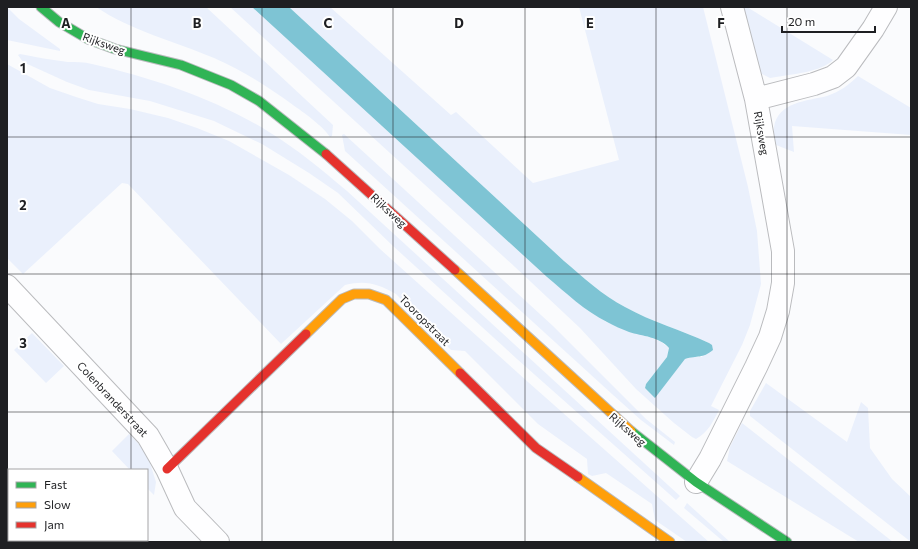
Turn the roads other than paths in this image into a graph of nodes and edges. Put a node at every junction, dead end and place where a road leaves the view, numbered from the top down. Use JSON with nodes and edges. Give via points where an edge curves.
{"nodes":[{"id":1,"x":41,"y":7,"type":"edge"},
{"id":2,"x":732,"y":7,"type":"edge"},
{"id":3,"x":886,"y":7,"type":"edge"},
{"id":4,"x":756,"y":99,"type":"junction"},
{"id":5,"x":7,"y":286,"type":"edge"},
{"id":6,"x":167,"y":469,"type":"junction"},
{"id":7,"x":696,"y":482,"type":"junction"},
{"id":8,"x":218,"y":542,"type":"edge"},
{"id":9,"x":670,"y":542,"type":"edge"},
{"id":10,"x":787,"y":542,"type":"edge"}],
"edges":[{"from":1,"to":7,"type":"street","name":"Rijksweg","via":[[59,22],[88,39],[187,68],[231,85],[259,101],[332,158],[632,432]]},
{"from":2,"to":4,"type":"street","name":"Rijksweg"},
{"from":3,"to":4,"type":"street","via":[[846,67],[833,77]]},
{"from":4,"to":7,"type":"street","name":"Rijksweg","via":[[783,251],[783,283],[770,337],[710,459]]},
{"from":5,"to":6,"type":"street","name":"Colenbranderstraat","via":[[148,436]]},
{"from":6,"to":8,"type":"street","name":"Colenbranderstraat","via":[[185,508]]},
{"from":6,"to":9,"type":"street","name":"Tooropstraat","via":[[342,299],[359,293],[370,293],[386,300],[536,448]]},
{"from":7,"to":10,"type":"street","name":"Rijksweg"}]}
